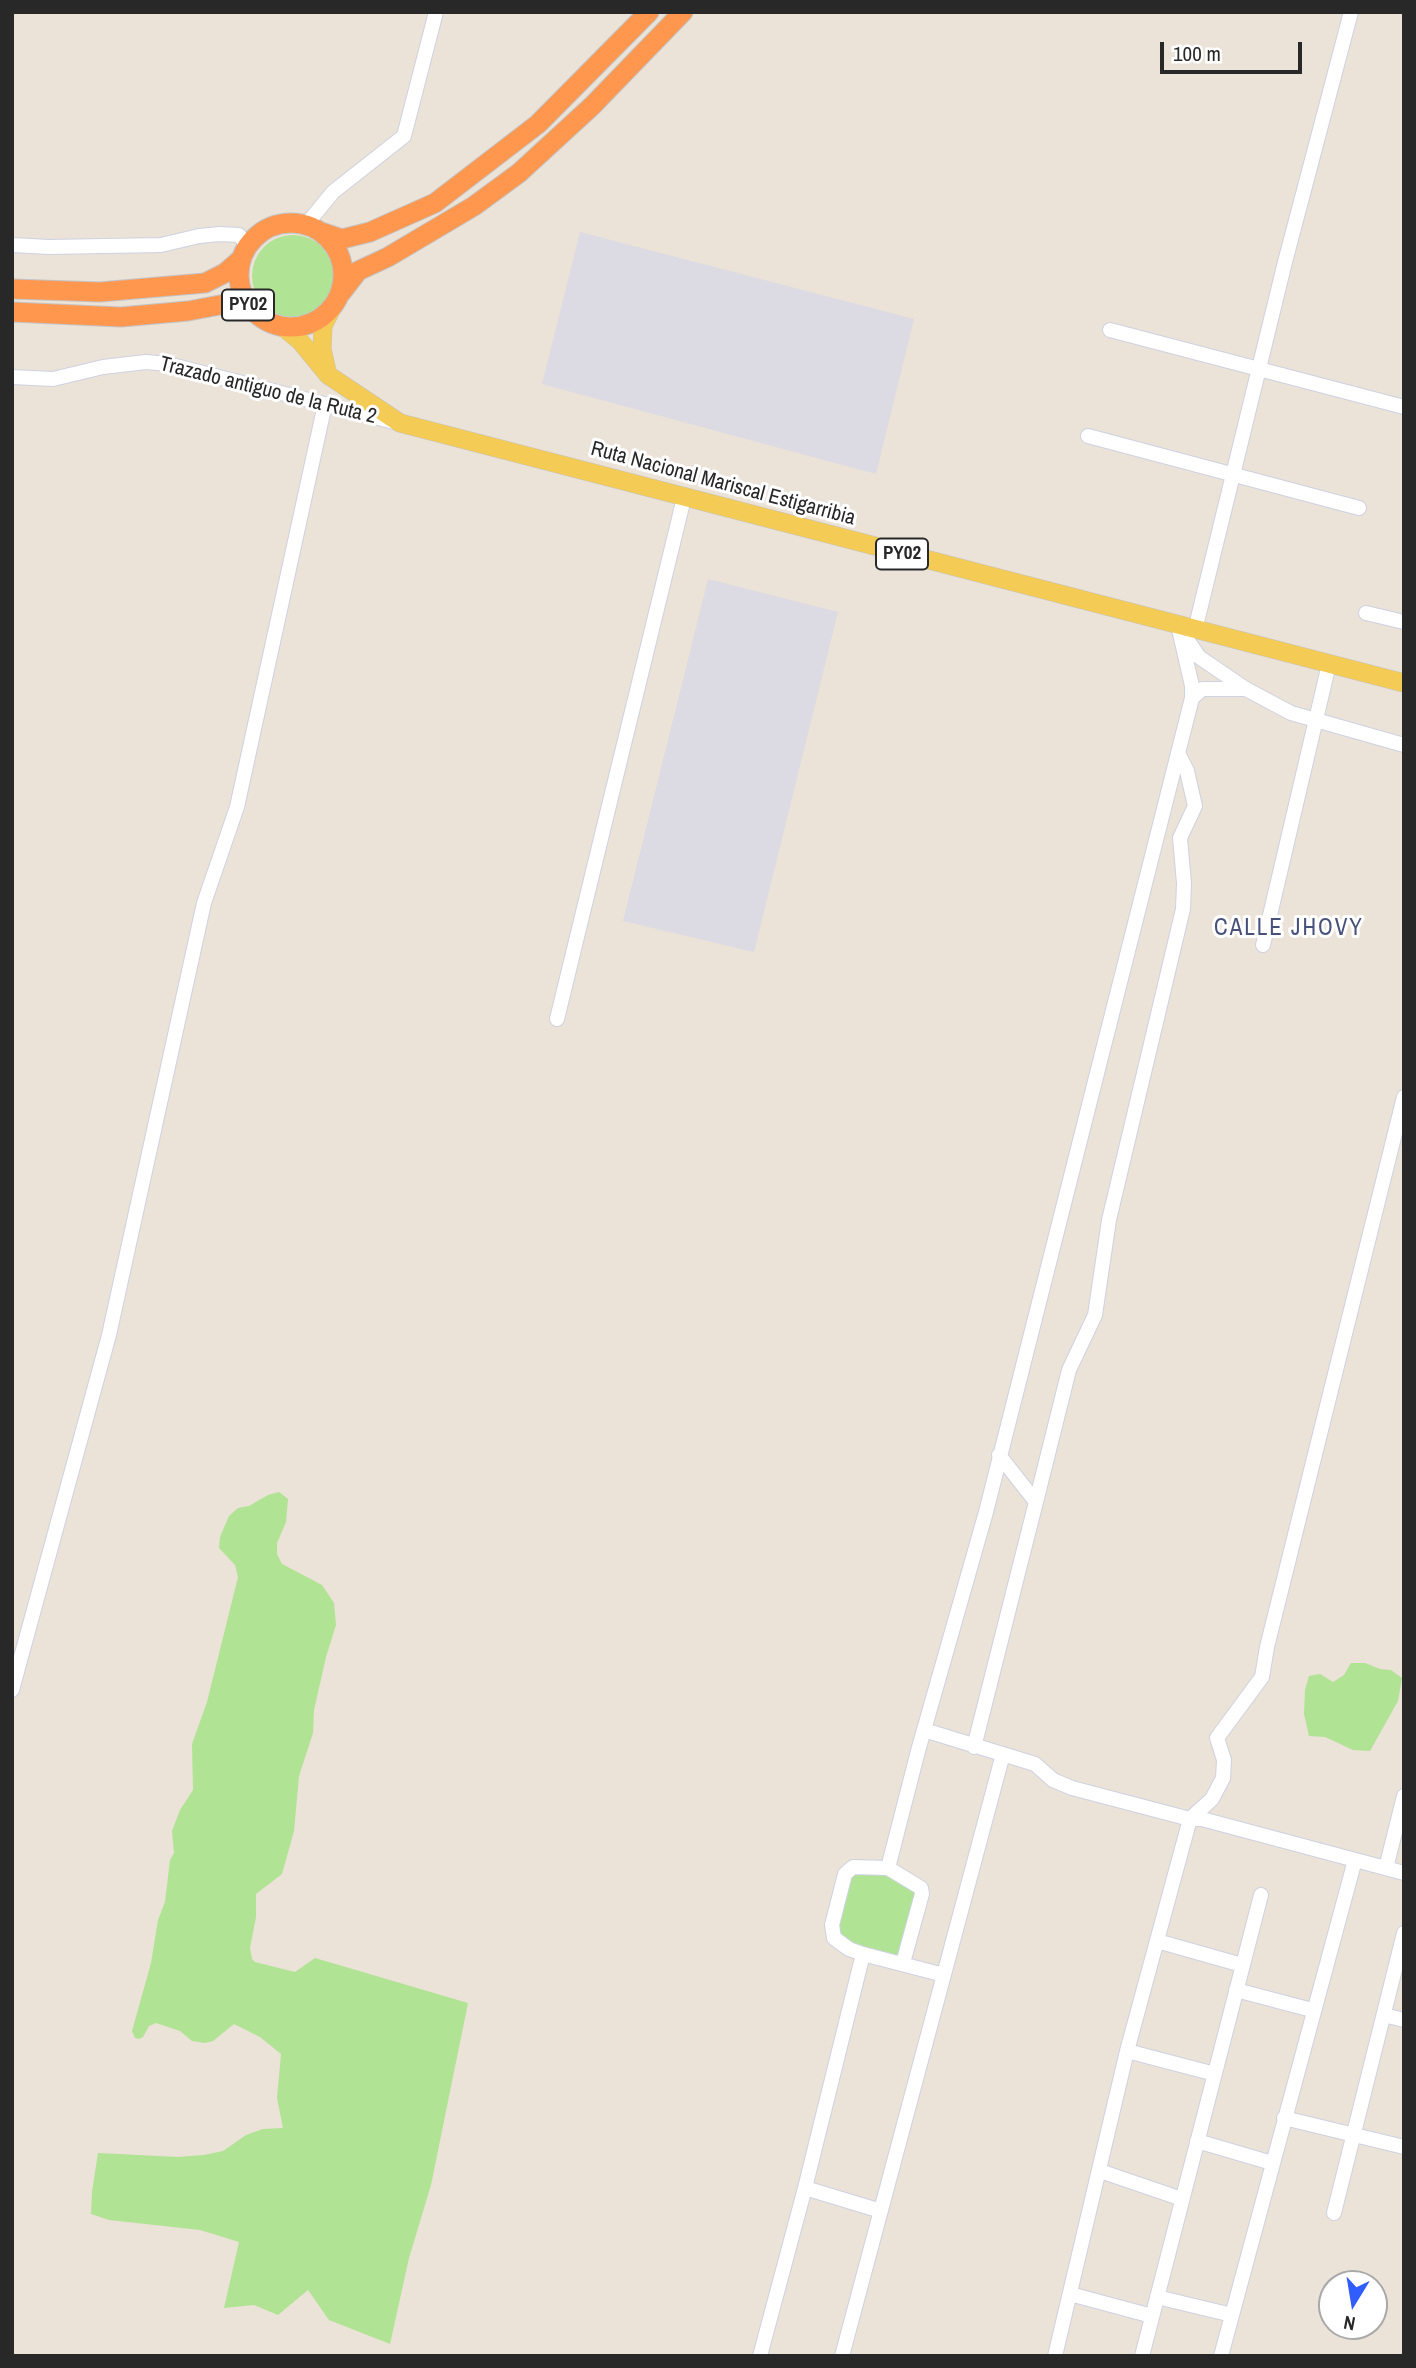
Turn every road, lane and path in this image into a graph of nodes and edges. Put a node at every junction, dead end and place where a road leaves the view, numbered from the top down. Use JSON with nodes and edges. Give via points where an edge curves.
{"nodes":[{"id":1,"x":436,"y":12,"type":"edge"},
{"id":2,"x":649,"y":12,"type":"edge"},
{"id":3,"x":684,"y":12,"type":"edge"},
{"id":4,"x":1351,"y":12,"type":"edge"},
{"id":5,"x":314,"y":228,"type":"junction"},
{"id":6,"x":12,"y":245,"type":"edge"},
{"id":7,"x":244,"y":253,"type":"junction"},
{"id":8,"x":12,"y":289,"type":"edge"},
{"id":9,"x":336,"y":301,"type":"junction"},
{"id":10,"x":251,"y":310,"type":"junction"},
{"id":11,"x":12,"y":312,"type":"edge"},
{"id":12,"x":283,"y":327,"type":"junction"},
{"id":13,"x":1110,"y":330,"type":"dead end"},
{"id":14,"x":1259,"y":369,"type":"junction"},
{"id":15,"x":328,"y":375,"type":"junction"},
{"id":16,"x":12,"y":377,"type":"edge"},
{"id":17,"x":326,"y":404,"type":"junction"},
{"id":18,"x":1404,"y":407,"type":"edge"},
{"id":19,"x":400,"y":423,"type":"junction"},
{"id":20,"x":1088,"y":436,"type":"dead end"},
{"id":21,"x":1232,"y":474,"type":"junction"},
{"id":22,"x":684,"y":498,"type":"junction"},
{"id":23,"x":1359,"y":508,"type":"dead end"},
{"id":24,"x":1366,"y":613,"type":"dead end"},
{"id":25,"x":1404,"y":622,"type":"edge"},
{"id":26,"x":1186,"y":628,"type":"junction"},
{"id":27,"x":1329,"y":664,"type":"junction"},
{"id":28,"x":1404,"y":683,"type":"edge"},
{"id":29,"x":1246,"y":689,"type":"junction"},
{"id":30,"x":1192,"y":698,"type":"junction"},
{"id":31,"x":1316,"y":721,"type":"junction"},
{"id":32,"x":1404,"y":745,"type":"edge"},
{"id":33,"x":1178,"y":753,"type":"junction"},
{"id":34,"x":1263,"y":944,"type":"dead end"},
{"id":35,"x":557,"y":1019,"type":"dead end"},
{"id":36,"x":1404,"y":1097,"type":"edge"},
{"id":37,"x":999,"y":1455,"type":"junction"},
{"id":38,"x":1036,"y":1502,"type":"junction"},
{"id":39,"x":12,"y":1690,"type":"edge"},
{"id":40,"x":923,"y":1730,"type":"junction"},
{"id":41,"x":974,"y":1747,"type":"junction"},
{"id":42,"x":1003,"y":1754,"type":"junction"},
{"id":43,"x":1404,"y":1796,"type":"edge"},
{"id":44,"x":1190,"y":1819,"type":"junction"},
{"id":45,"x":1354,"y":1860,"type":"junction"},
{"id":46,"x":888,"y":1868,"type":"junction"},
{"id":47,"x":1386,"y":1868,"type":"junction"},
{"id":48,"x":1404,"y":1873,"type":"edge"},
{"id":49,"x":1261,"y":1895,"type":"dead end"},
{"id":50,"x":1404,"y":1933,"type":"edge"},
{"id":51,"x":1157,"y":1941,"type":"junction"},
{"id":52,"x":863,"y":1954,"type":"junction"},
{"id":53,"x":903,"y":1963,"type":"junction"},
{"id":54,"x":1242,"y":1965,"type":"junction"},
{"id":55,"x":944,"y":1975,"type":"junction"},
{"id":56,"x":1236,"y":1990,"type":"junction"},
{"id":57,"x":1312,"y":2011,"type":"junction"},
{"id":58,"x":1384,"y":2015,"type":"junction"},
{"id":59,"x":1404,"y":2020,"type":"edge"},
{"id":60,"x":1128,"y":2052,"type":"junction"},
{"id":61,"x":1214,"y":2074,"type":"junction"},
{"id":62,"x":1284,"y":2118,"type":"junction"},
{"id":63,"x":1354,"y":2134,"type":"junction"},
{"id":64,"x":1197,"y":2141,"type":"junction"},
{"id":65,"x":1404,"y":2147,"type":"edge"},
{"id":66,"x":1272,"y":2163,"type":"junction"},
{"id":67,"x":1100,"y":2171,"type":"junction"},
{"id":68,"x":805,"y":2188,"type":"junction"},
{"id":69,"x":1182,"y":2199,"type":"junction"},
{"id":70,"x":881,"y":2211,"type":"junction"},
{"id":71,"x":1334,"y":2213,"type":"dead end"},
{"id":72,"x":1070,"y":2294,"type":"junction"},
{"id":73,"x":1157,"y":2297,"type":"junction"},
{"id":74,"x":1232,"y":2315,"type":"junction"},
{"id":75,"x":1152,"y":2316,"type":"junction"},
{"id":76,"x":760,"y":2356,"type":"edge"},
{"id":77,"x":842,"y":2356,"type":"edge"},
{"id":78,"x":1055,"y":2356,"type":"edge"},
{"id":79,"x":1142,"y":2356,"type":"edge"},
{"id":80,"x":1221,"y":2356,"type":"edge"}],
"edges":[{"from":1,"to":5,"type":"street","via":[[404,136],[333,192]]},
{"from":2,"to":5,"type":"highway","number":"PY02","via":[[538,124],[435,203],[370,232],[342,239]]},
{"from":3,"to":9,"type":"highway","number":"PY02","via":[[519,173],[474,206],[358,271]]},
{"from":4,"to":14,"type":"street"},
{"from":5,"to":7,"type":"highway","number":"PY02","via":[[290,222],[274,225],[259,233]]},
{"from":5,"to":9,"type":"highway","number":"PY02","via":[[334,244],[341,259],[344,276]]},
{"from":6,"to":7,"type":"street","via":[[161,245],[220,233],[239,235]]},
{"from":7,"to":8,"type":"highway","number":"PY02","via":[[225,273],[205,284],[100,292]]},
{"from":7,"to":10,"type":"highway","number":"PY02","via":[[238,278]]},
{"from":9,"to":12,"type":"highway","number":"PY02","via":[[318,320],[301,327]]},
{"from":9,"to":15,"type":"main road","number":"PY02","via":[[323,326]]},
{"from":10,"to":11,"type":"highway","number":"PY02","via":[[225,304],[121,317]]},
{"from":10,"to":12,"type":"highway","number":"PY02"},
{"from":12,"to":15,"type":"main road","name":"Ruta Nacional Mariscal Estigarribia","number":"PY02"},
{"from":13,"to":14,"type":"street"},
{"from":14,"to":18,"type":"street"},
{"from":14,"to":21,"type":"street"},
{"from":15,"to":19,"type":"main road","name":"Ruta Nacional Mariscal Estigarribia","number":"PY02"},
{"from":16,"to":17,"type":"street","name":"Trazado antiguo de la Ruta 2","via":[[53,379],[103,366],[146,362]]},
{"from":17,"to":19,"type":"street","name":"Trazado antiguo de la Ruta 2"},
{"from":17,"to":39,"type":"street","via":[[237,807],[201,916],[109,1335]]},
{"from":19,"to":22,"type":"main road","name":"Ruta Nacional Mariscal Estigarribia","number":"PY02"},
{"from":20,"to":21,"type":"street"},
{"from":21,"to":23,"type":"street"},
{"from":21,"to":26,"type":"street"},
{"from":22,"to":26,"type":"main road","name":"Ruta Nacional Mariscal Estigarribia","number":"PY02"},
{"from":22,"to":35,"type":"street"},
{"from":24,"to":25,"type":"street"},
{"from":26,"to":27,"type":"main road","name":"Ruta Nacional Mariscal Estigarribia","number":"PY02"},
{"from":26,"to":29,"type":"street","via":[[1199,657]]},
{"from":26,"to":30,"type":"street"},
{"from":27,"to":28,"type":"main road","name":"Ruta Nacional Mariscal Estigarribia","number":"PY02"},
{"from":27,"to":31,"type":"street"},
{"from":29,"to":30,"type":"street","via":[[1202,690]]},
{"from":29,"to":31,"type":"street"},
{"from":30,"to":33,"type":"street"},
{"from":31,"to":32,"type":"street"},
{"from":31,"to":34,"type":"street"},
{"from":33,"to":37,"type":"street"},
{"from":33,"to":38,"type":"street","via":[[1195,806],[1180,838],[1183,909],[1109,1220],[1095,1315],[1069,1370]]},
{"from":36,"to":44,"type":"street","via":[[1262,1677],[1216,1738],[1224,1760],[1223,1778],[1212,1799]]},
{"from":37,"to":38,"type":"street"},
{"from":37,"to":40,"type":"street"},
{"from":38,"to":41,"type":"street"},
{"from":40,"to":41,"type":"street"},
{"from":40,"to":46,"type":"street"},
{"from":41,"to":42,"type":"street"},
{"from":42,"to":44,"type":"street","via":[[1035,1764],[1053,1780],[1072,1788]]},
{"from":42,"to":55,"type":"street"},
{"from":43,"to":47,"type":"street"},
{"from":44,"to":45,"type":"street"},
{"from":44,"to":51,"type":"street"},
{"from":45,"to":47,"type":"street"},
{"from":45,"to":57,"type":"street"},
{"from":46,"to":52,"type":"street","via":[[853,1867],[845,1874],[832,1932],[838,1943]]},
{"from":46,"to":53,"type":"street","via":[[917,1884],[922,1894]]},
{"from":47,"to":48,"type":"street"},
{"from":49,"to":54,"type":"street"},
{"from":50,"to":58,"type":"street"},
{"from":51,"to":54,"type":"street"},
{"from":51,"to":60,"type":"street"},
{"from":52,"to":53,"type":"street"},
{"from":52,"to":68,"type":"street"},
{"from":53,"to":55,"type":"street"},
{"from":54,"to":56,"type":"street"},
{"from":55,"to":70,"type":"street"},
{"from":56,"to":57,"type":"street"},
{"from":56,"to":61,"type":"street"},
{"from":57,"to":62,"type":"street"},
{"from":58,"to":59,"type":"street"},
{"from":58,"to":63,"type":"street"},
{"from":60,"to":61,"type":"street"},
{"from":60,"to":67,"type":"street"},
{"from":61,"to":64,"type":"street"},
{"from":62,"to":63,"type":"street"},
{"from":62,"to":66,"type":"street"},
{"from":63,"to":65,"type":"street"},
{"from":63,"to":71,"type":"street"},
{"from":64,"to":66,"type":"street"},
{"from":64,"to":69,"type":"street"},
{"from":66,"to":74,"type":"street"},
{"from":67,"to":69,"type":"street"},
{"from":67,"to":72,"type":"street"},
{"from":68,"to":70,"type":"street"},
{"from":68,"to":76,"type":"street"},
{"from":69,"to":73,"type":"street"},
{"from":70,"to":77,"type":"street"},
{"from":72,"to":75,"type":"street"},
{"from":72,"to":78,"type":"street"},
{"from":73,"to":74,"type":"street"},
{"from":73,"to":75,"type":"street"},
{"from":74,"to":80,"type":"street"},
{"from":75,"to":79,"type":"street"}]}
